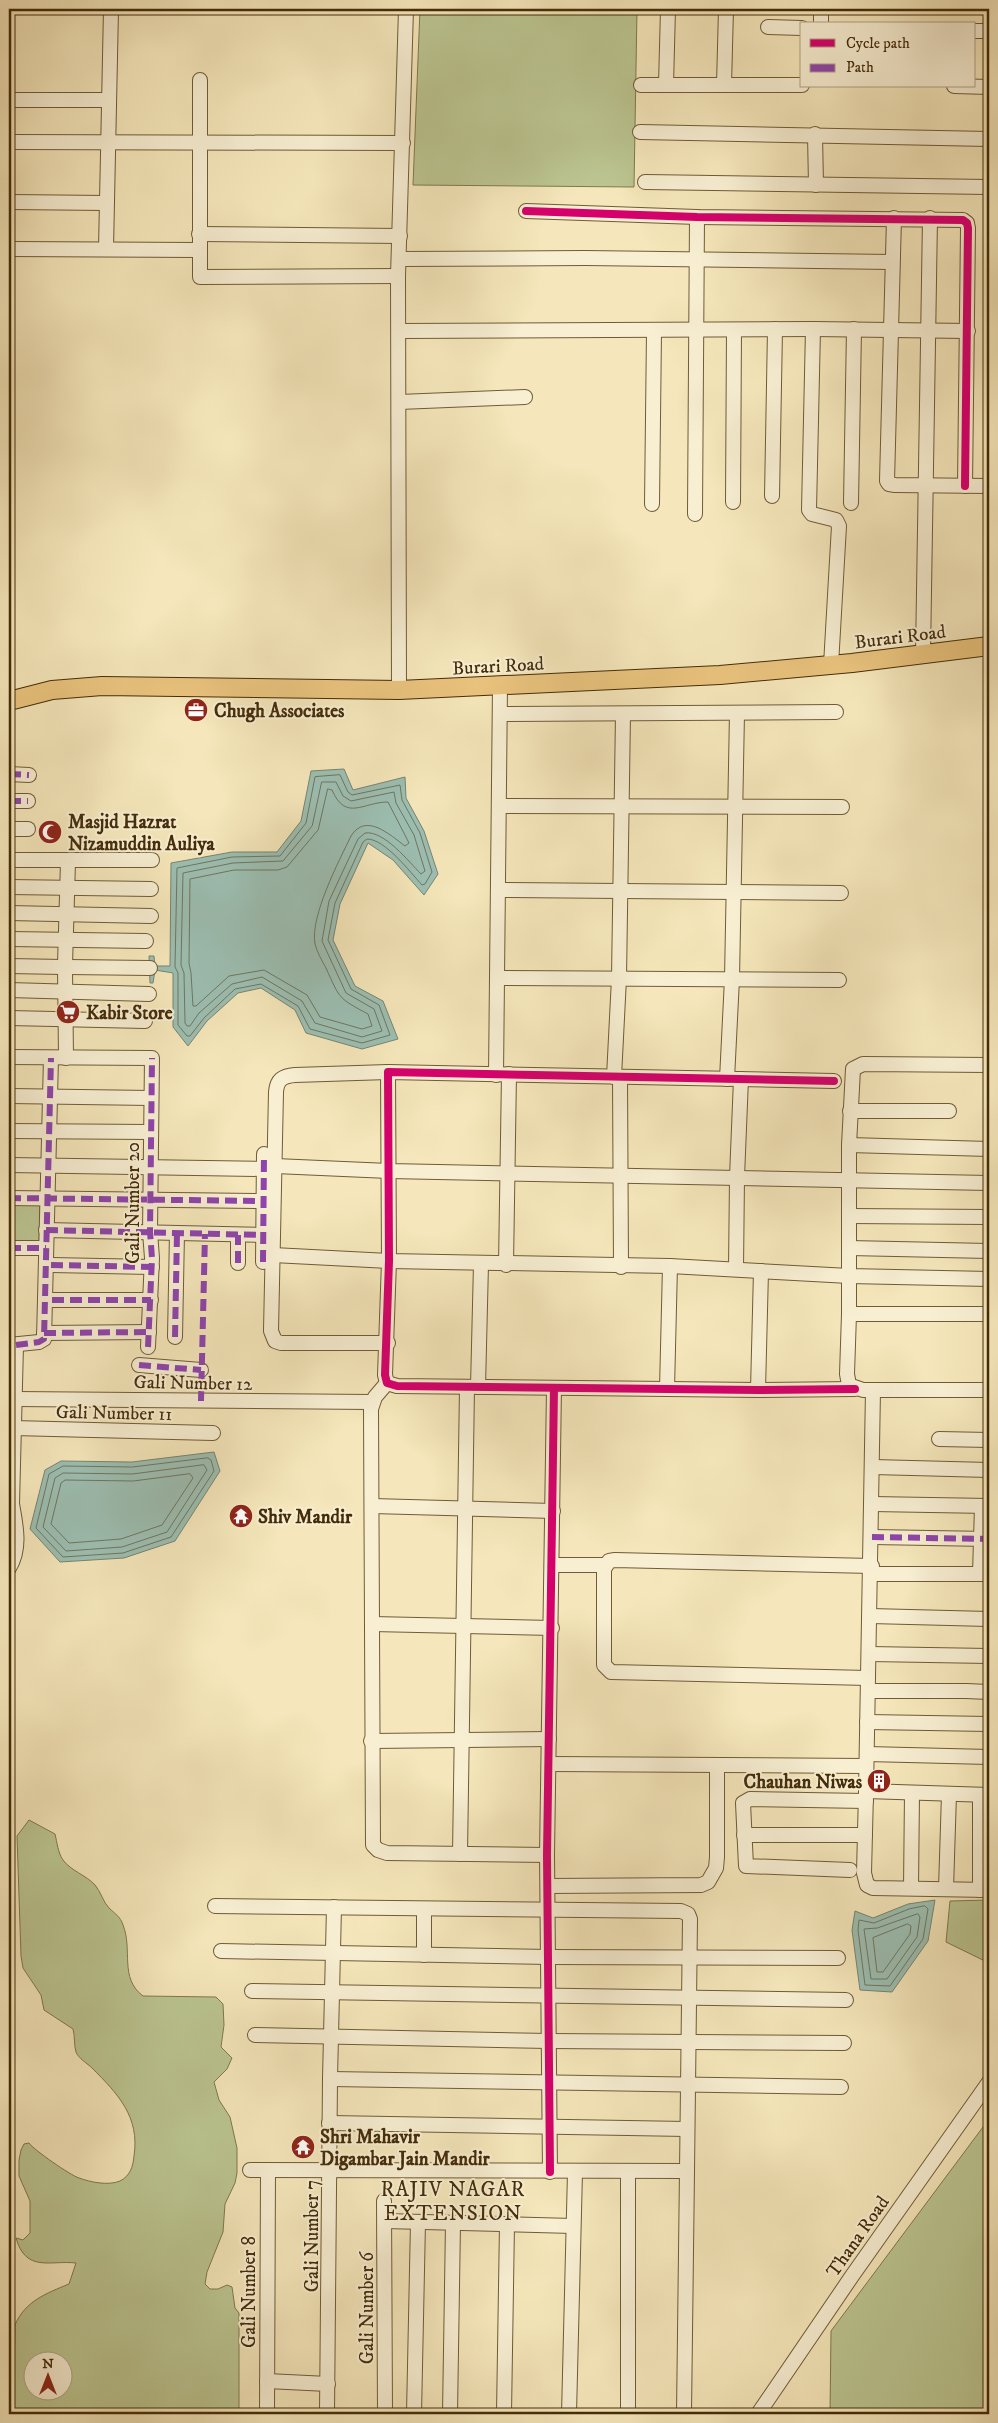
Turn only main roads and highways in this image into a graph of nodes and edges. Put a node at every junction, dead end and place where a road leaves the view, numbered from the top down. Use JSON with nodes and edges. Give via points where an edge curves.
{"nodes":[{"id":1,"x":989,"y":646,"type":"edge"},
{"id":2,"x":9,"y":701,"type":"edge"}],
"edges":[{"from":1,"to":2,"type":"main road","name":"Burari Road","via":[[831,665],[720,674],[399,690],[102,686],[52,690]]}]}
